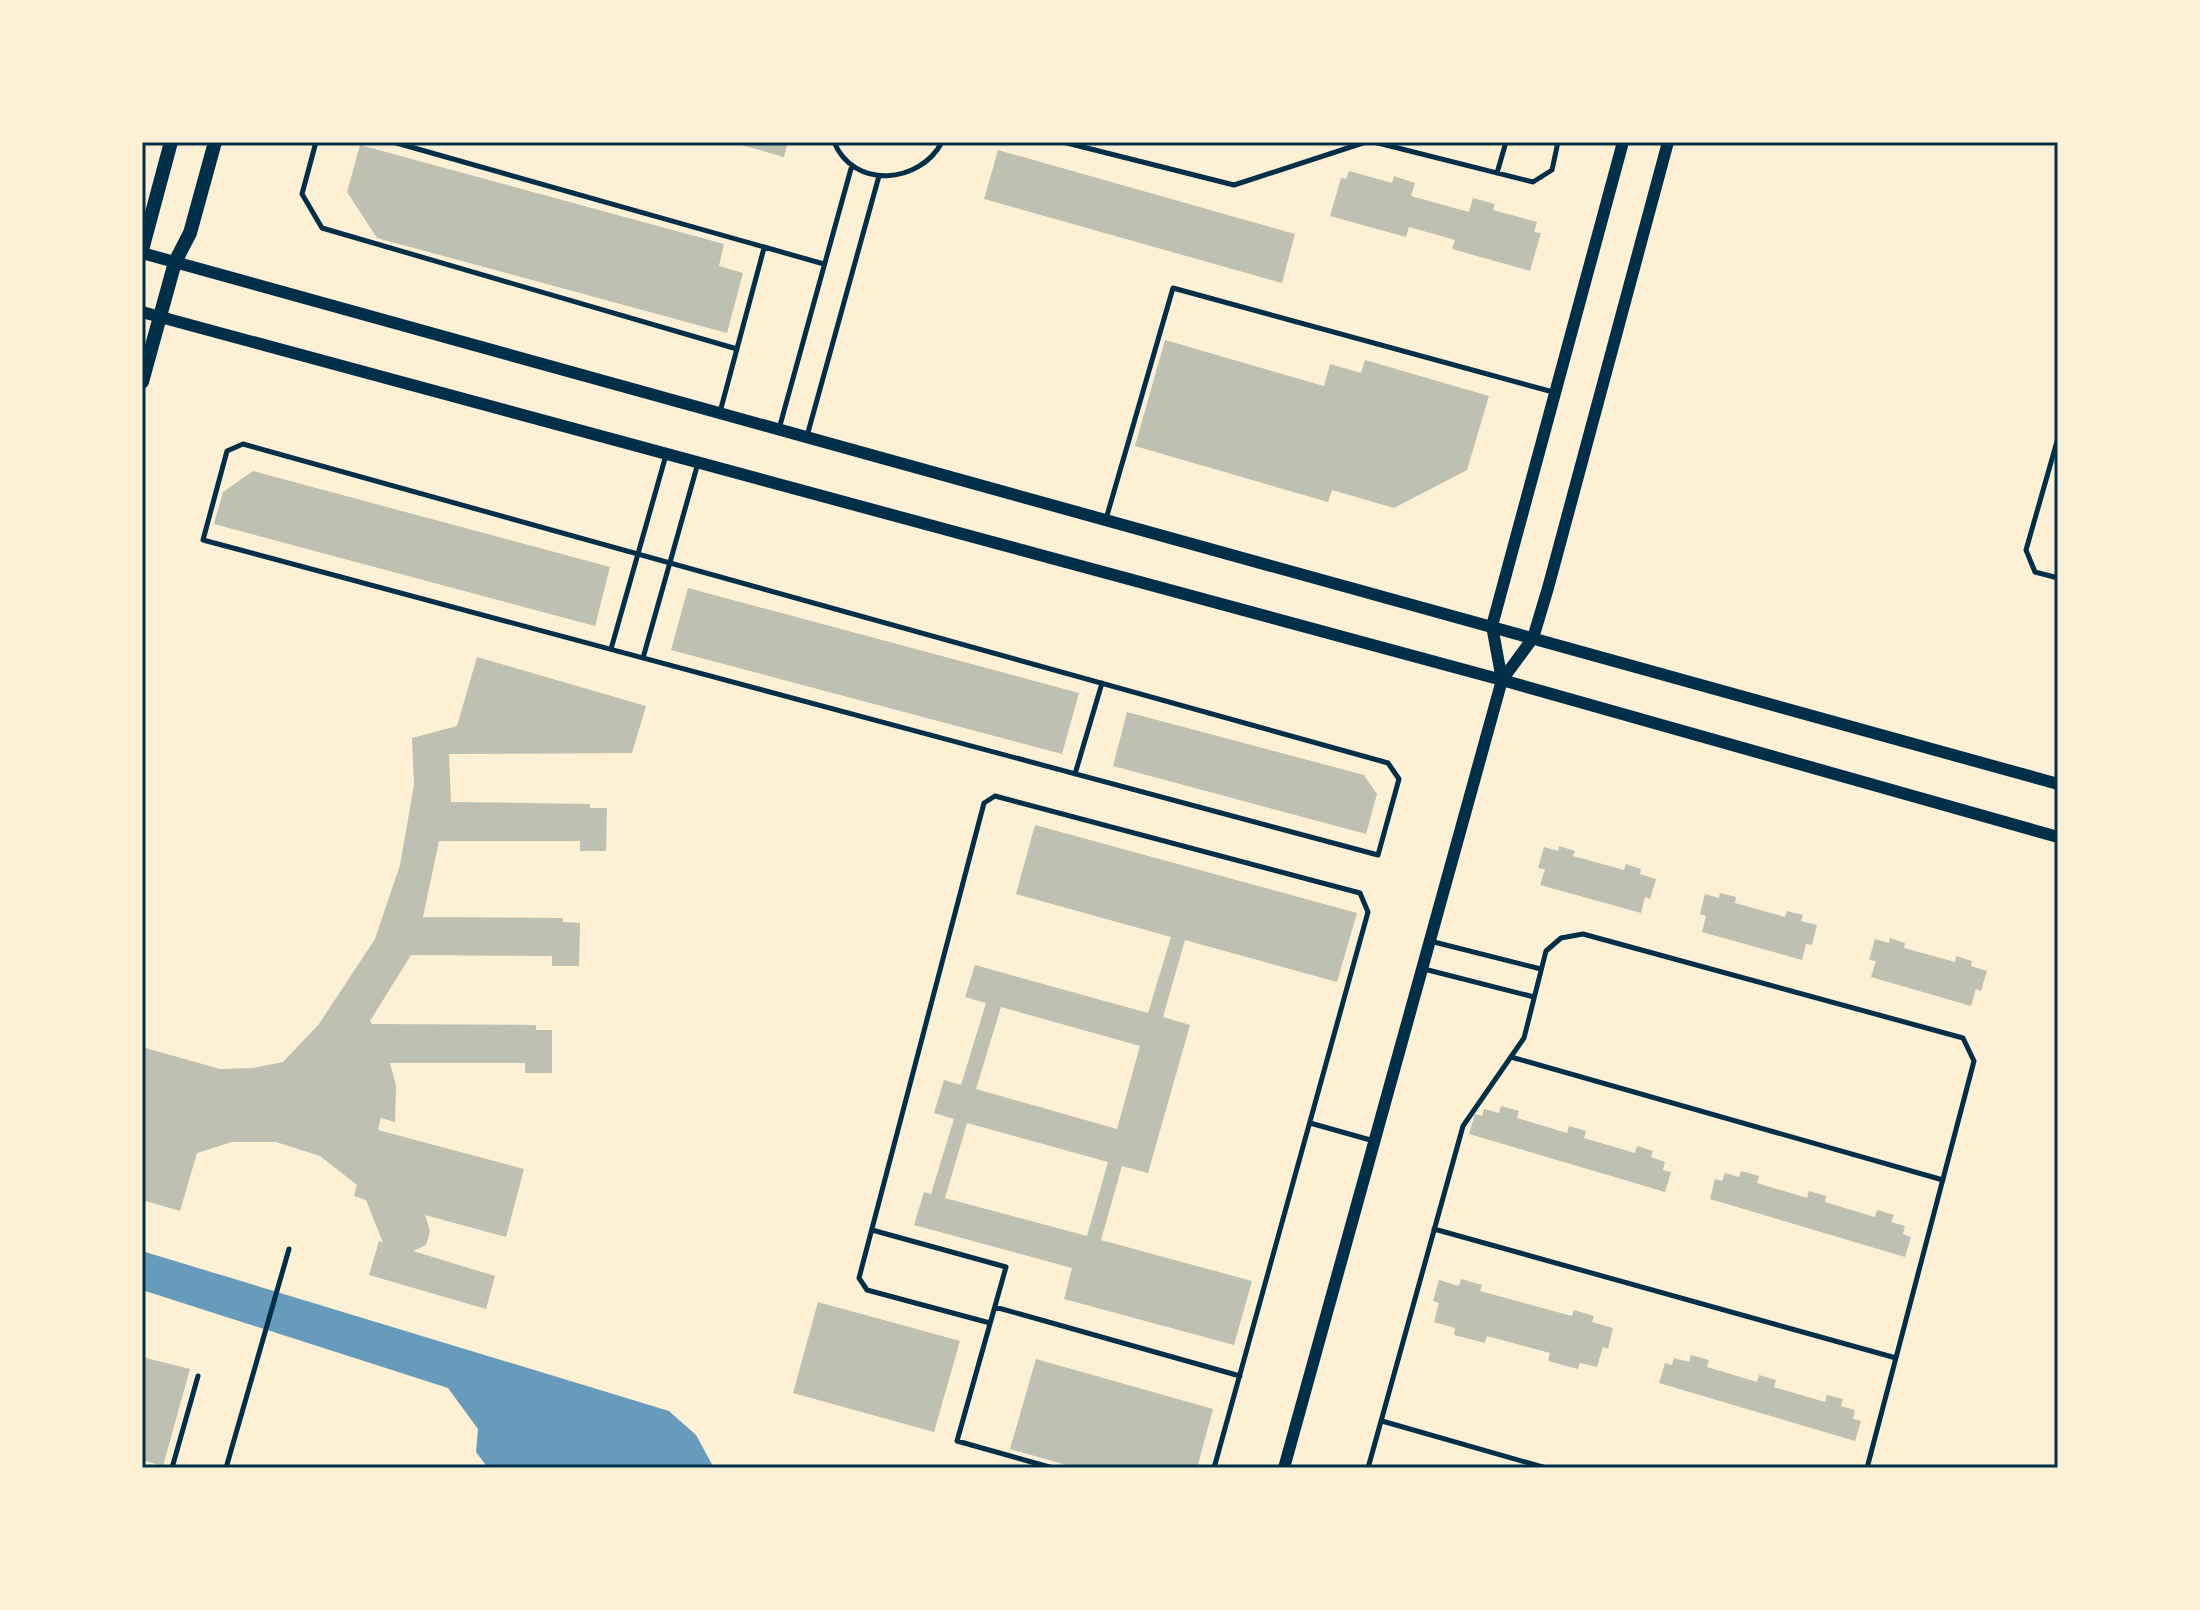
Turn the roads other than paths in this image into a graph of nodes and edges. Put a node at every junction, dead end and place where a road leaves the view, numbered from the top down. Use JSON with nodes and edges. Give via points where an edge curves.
{"nodes":[{"id":1,"x":171,"y":142,"type":"edge"},
{"id":2,"x":215,"y":142,"type":"edge"},
{"id":3,"x":316,"y":142,"type":"edge"},
{"id":4,"x":393,"y":142,"type":"edge"},
{"id":5,"x":834,"y":142,"type":"edge"},
{"id":6,"x":942,"y":142,"type":"edge"},
{"id":7,"x":1063,"y":142,"type":"edge"},
{"id":8,"x":1338,"y":142,"type":"edge"},
{"id":9,"x":1366,"y":142,"type":"edge"},
{"id":10,"x":1374,"y":142,"type":"edge"},
{"id":11,"x":1506,"y":142,"type":"edge"},
{"id":12,"x":1558,"y":142,"type":"edge"},
{"id":13,"x":1623,"y":142,"type":"edge"},
{"id":14,"x":1668,"y":142,"type":"edge"},
{"id":15,"x":1335,"y":152,"type":"junction"},
{"id":16,"x":852,"y":165,"type":"junction"},
{"id":17,"x":1497,"y":173,"type":"junction"},
{"id":18,"x":879,"y":176,"type":"junction"},
{"id":19,"x":764,"y":248,"type":"junction"},
{"id":20,"x":142,"y":252,"type":"edge"},
{"id":21,"x":175,"y":262,"type":"junction"},
{"id":22,"x":824,"y":264,"type":"junction"},
{"id":23,"x":142,"y":312,"type":"edge"},
{"id":24,"x":160,"y":317,"type":"junction"},
{"id":25,"x":737,"y":349,"type":"junction"},
{"id":26,"x":142,"y":382,"type":"edge"},
{"id":27,"x":1555,"y":393,"type":"junction"},
{"id":28,"x":719,"y":413,"type":"junction"},
{"id":29,"x":779,"y":429,"type":"junction"},
{"id":30,"x":806,"y":437,"type":"junction"},
{"id":31,"x":2058,"y":438,"type":"edge"},
{"id":32,"x":666,"y":454,"type":"junction"},
{"id":33,"x":698,"y":462,"type":"junction"},
{"id":34,"x":1106,"y":520,"type":"junction"},
{"id":35,"x":638,"y":553,"type":"junction"},
{"id":36,"x":670,"y":562,"type":"junction"},
{"id":37,"x":2058,"y":578,"type":"edge"},
{"id":38,"x":1492,"y":626,"type":"junction"},
{"id":39,"x":1533,"y":638,"type":"junction"},
{"id":40,"x":611,"y":649,"type":"junction"},
{"id":41,"x":643,"y":658,"type":"junction"},
{"id":42,"x":1502,"y":680,"type":"junction"},
{"id":43,"x":1102,"y":683,"type":"junction"},
{"id":44,"x":1075,"y":774,"type":"junction"},
{"id":45,"x":2058,"y":784,"type":"edge"},
{"id":46,"x":2058,"y":837,"type":"edge"},
{"id":47,"x":1430,"y":941,"type":"junction"},
{"id":48,"x":1423,"y":968,"type":"junction"},
{"id":49,"x":1541,"y":969,"type":"junction"},
{"id":50,"x":1534,"y":997,"type":"junction"},
{"id":51,"x":1511,"y":1057,"type":"junction"},
{"id":52,"x":1310,"y":1123,"type":"junction"},
{"id":53,"x":1375,"y":1142,"type":"junction"},
{"id":54,"x":1943,"y":1180,"type":"junction"},
{"id":55,"x":1434,"y":1229,"type":"junction"},
{"id":56,"x":872,"y":1230,"type":"junction"},
{"id":57,"x":289,"y":1249,"type":"dead end"},
{"id":58,"x":995,"y":1307,"type":"junction"},
{"id":59,"x":990,"y":1323,"type":"junction"},
{"id":60,"x":1896,"y":1358,"type":"junction"},
{"id":61,"x":198,"y":1376,"type":"dead end"},
{"id":62,"x":1240,"y":1376,"type":"junction"},
{"id":63,"x":1381,"y":1421,"type":"junction"},
{"id":64,"x":172,"y":1468,"type":"edge"},
{"id":65,"x":226,"y":1468,"type":"edge"},
{"id":66,"x":1053,"y":1468,"type":"edge"},
{"id":67,"x":1214,"y":1468,"type":"edge"},
{"id":68,"x":1284,"y":1468,"type":"edge"},
{"id":69,"x":1368,"y":1468,"type":"edge"},
{"id":70,"x":1546,"y":1468,"type":"edge"},
{"id":71,"x":1867,"y":1468,"type":"edge"}],
"edges":[{"from":1,"to":20,"type":"main road"},
{"from":2,"to":21,"type":"main road","via":[[190,233]]},
{"from":3,"to":25,"type":"lane","via":[[302,194],[322,228]]},
{"from":4,"to":19,"type":"lane"},
{"from":5,"to":16,"type":"lane"},
{"from":6,"to":18,"type":"lane","via":[[922,166]]},
{"from":7,"to":15,"type":"lane","via":[[1234,185]]},
{"from":8,"to":15,"type":"lane"},
{"from":9,"to":15,"type":"lane"},
{"from":10,"to":17,"type":"lane"},
{"from":11,"to":17,"type":"lane"},
{"from":12,"to":17,"type":"lane","via":[[1552,170],[1533,182]]},
{"from":13,"to":27,"type":"street"},
{"from":14,"to":39,"type":"street"},
{"from":16,"to":18,"type":"lane"},
{"from":16,"to":22,"type":"lane"},
{"from":18,"to":30,"type":"lane"},
{"from":19,"to":22,"type":"lane"},
{"from":19,"to":25,"type":"lane"},
{"from":20,"to":21,"type":"street"},
{"from":21,"to":24,"type":"main road"},
{"from":21,"to":28,"type":"street"},
{"from":22,"to":29,"type":"lane"},
{"from":23,"to":24,"type":"street"},
{"from":24,"to":26,"type":"main road"},
{"from":24,"to":32,"type":"street"},
{"from":25,"to":28,"type":"lane"},
{"from":27,"to":34,"type":"lane","via":[[1173,288]]},
{"from":27,"to":38,"type":"street"},
{"from":28,"to":29,"type":"street"},
{"from":29,"to":30,"type":"street"},
{"from":30,"to":34,"type":"street"},
{"from":31,"to":37,"type":"lane","via":[[2026,550],[2035,572]]},
{"from":32,"to":33,"type":"street"},
{"from":32,"to":35,"type":"lane"},
{"from":33,"to":36,"type":"lane"},
{"from":33,"to":42,"type":"street"},
{"from":34,"to":38,"type":"street"},
{"from":35,"to":36,"type":"lane"},
{"from":35,"to":40,"type":"lane"},
{"from":35,"to":40,"type":"lane","via":[[243,444],[227,451],[203,540]]},
{"from":36,"to":41,"type":"lane"},
{"from":36,"to":43,"type":"lane"},
{"from":38,"to":39,"type":"street"},
{"from":38,"to":42,"type":"street"},
{"from":39,"to":42,"type":"street"},
{"from":39,"to":45,"type":"street"},
{"from":40,"to":41,"type":"lane"},
{"from":41,"to":44,"type":"lane"},
{"from":42,"to":46,"type":"street"},
{"from":42,"to":47,"type":"street"},
{"from":43,"to":44,"type":"lane"},
{"from":43,"to":44,"type":"lane","via":[[1388,763],[1399,779],[1378,855]]},
{"from":47,"to":48,"type":"street"},
{"from":47,"to":49,"type":"lane"},
{"from":48,"to":50,"type":"lane"},
{"from":48,"to":53,"type":"street"},
{"from":49,"to":50,"type":"lane"},
{"from":49,"to":54,"type":"lane","via":[[1546,951],[1561,938],[1583,934],[1963,1038],[1974,1061]]},
{"from":50,"to":51,"type":"lane","via":[[1524,1038]]},
{"from":51,"to":54,"type":"lane"},
{"from":51,"to":55,"type":"lane","via":[[1463,1126]]},
{"from":52,"to":53,"type":"lane"},
{"from":52,"to":56,"type":"lane","via":[[1368,912],[1360,893],[995,796],[984,803]]},
{"from":52,"to":62,"type":"lane"},
{"from":53,"to":68,"type":"street"},
{"from":54,"to":60,"type":"lane"},
{"from":55,"to":60,"type":"lane"},
{"from":55,"to":63,"type":"lane"},
{"from":56,"to":58,"type":"lane","via":[[1006,1267]]},
{"from":56,"to":59,"type":"lane","via":[[859,1278],[867,1290]]},
{"from":57,"to":65,"type":"lane"},
{"from":58,"to":59,"type":"lane"},
{"from":58,"to":62,"type":"lane"},
{"from":59,"to":66,"type":"lane","via":[[957,1441]]},
{"from":60,"to":71,"type":"lane"},
{"from":61,"to":64,"type":"lane"},
{"from":62,"to":67,"type":"lane"},
{"from":63,"to":69,"type":"lane"},
{"from":63,"to":70,"type":"lane"}]}
